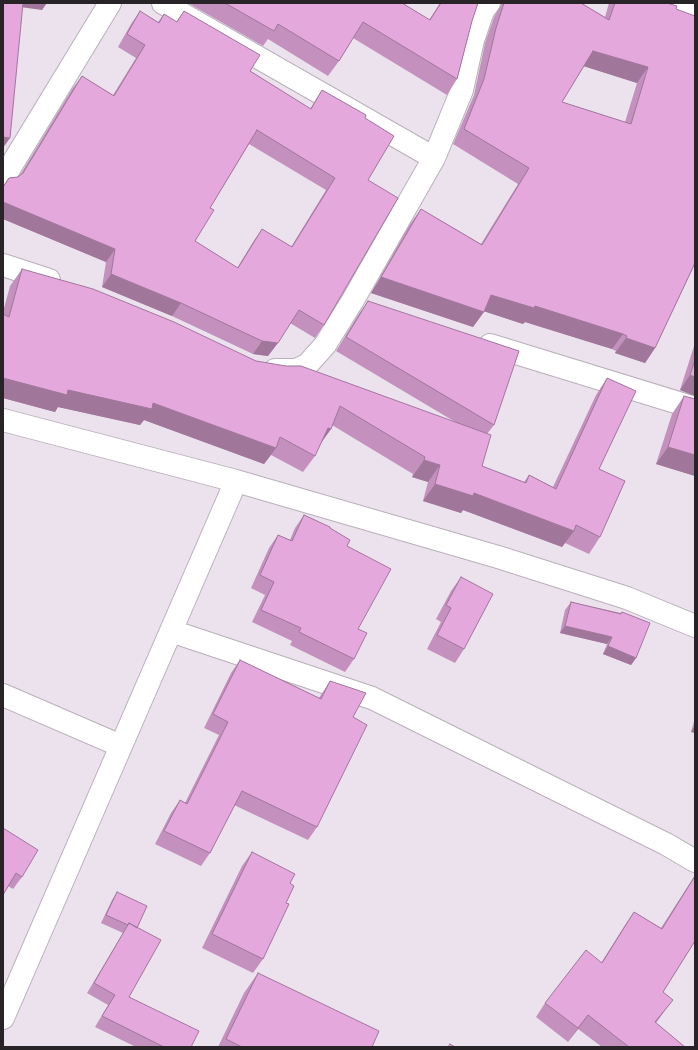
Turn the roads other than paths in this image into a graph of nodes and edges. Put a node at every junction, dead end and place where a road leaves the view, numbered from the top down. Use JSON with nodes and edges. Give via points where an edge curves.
{"nodes":[{"id":1,"x":110,"y":3,"type":"edge"},
{"id":2,"x":163,"y":3,"type":"edge"},
{"id":3,"x":489,"y":3,"type":"edge"},
{"id":4,"x":662,"y":3,"type":"edge"},
{"id":5,"x":695,"y":11,"type":"edge"},
{"id":6,"x":434,"y":158,"type":"junction"},
{"id":7,"x":3,"y":179,"type":"edge"},
{"id":8,"x":3,"y":265,"type":"edge"},
{"id":9,"x":64,"y":286,"type":"edge"},
{"id":10,"x":352,"y":300,"type":"junction"},
{"id":11,"x":375,"y":307,"type":"edge"},
{"id":12,"x":470,"y":339,"type":"edge"},
{"id":13,"x":253,"y":367,"type":"edge"},
{"id":14,"x":695,"y":408,"type":"edge"},
{"id":15,"x":3,"y":420,"type":"edge"},
{"id":16,"x":236,"y":480,"type":"junction"},
{"id":17,"x":695,"y":626,"type":"edge"},
{"id":18,"x":171,"y":631,"type":"junction"},
{"id":19,"x":3,"y":695,"type":"edge"},
{"id":20,"x":121,"y":746,"type":"junction"},
{"id":21,"x":695,"y":861,"type":"edge"},
{"id":22,"x":3,"y":1018,"type":"edge"}],
"edges":[{"from":1,"to":7,"type":"street"},
{"from":2,"to":6,"type":"street"},
{"from":3,"to":6,"type":"street","via":[[483,11],[473,40],[462,90]]},
{"from":4,"to":5,"type":"street"},
{"from":6,"to":10,"type":"street"},
{"from":8,"to":9,"type":"street"},
{"from":10,"to":11,"type":"street"},
{"from":10,"to":13,"type":"street","via":[[325,345],[307,365],[296,370]]},
{"from":12,"to":14,"type":"street"},
{"from":15,"to":16,"type":"street"},
{"from":16,"to":17,"type":"street","via":[[627,598]]},
{"from":16,"to":18,"type":"street"},
{"from":18,"to":20,"type":"street"},
{"from":18,"to":21,"type":"street","via":[[372,698],[589,805]]},
{"from":19,"to":20,"type":"street"},
{"from":20,"to":22,"type":"street"}]}
